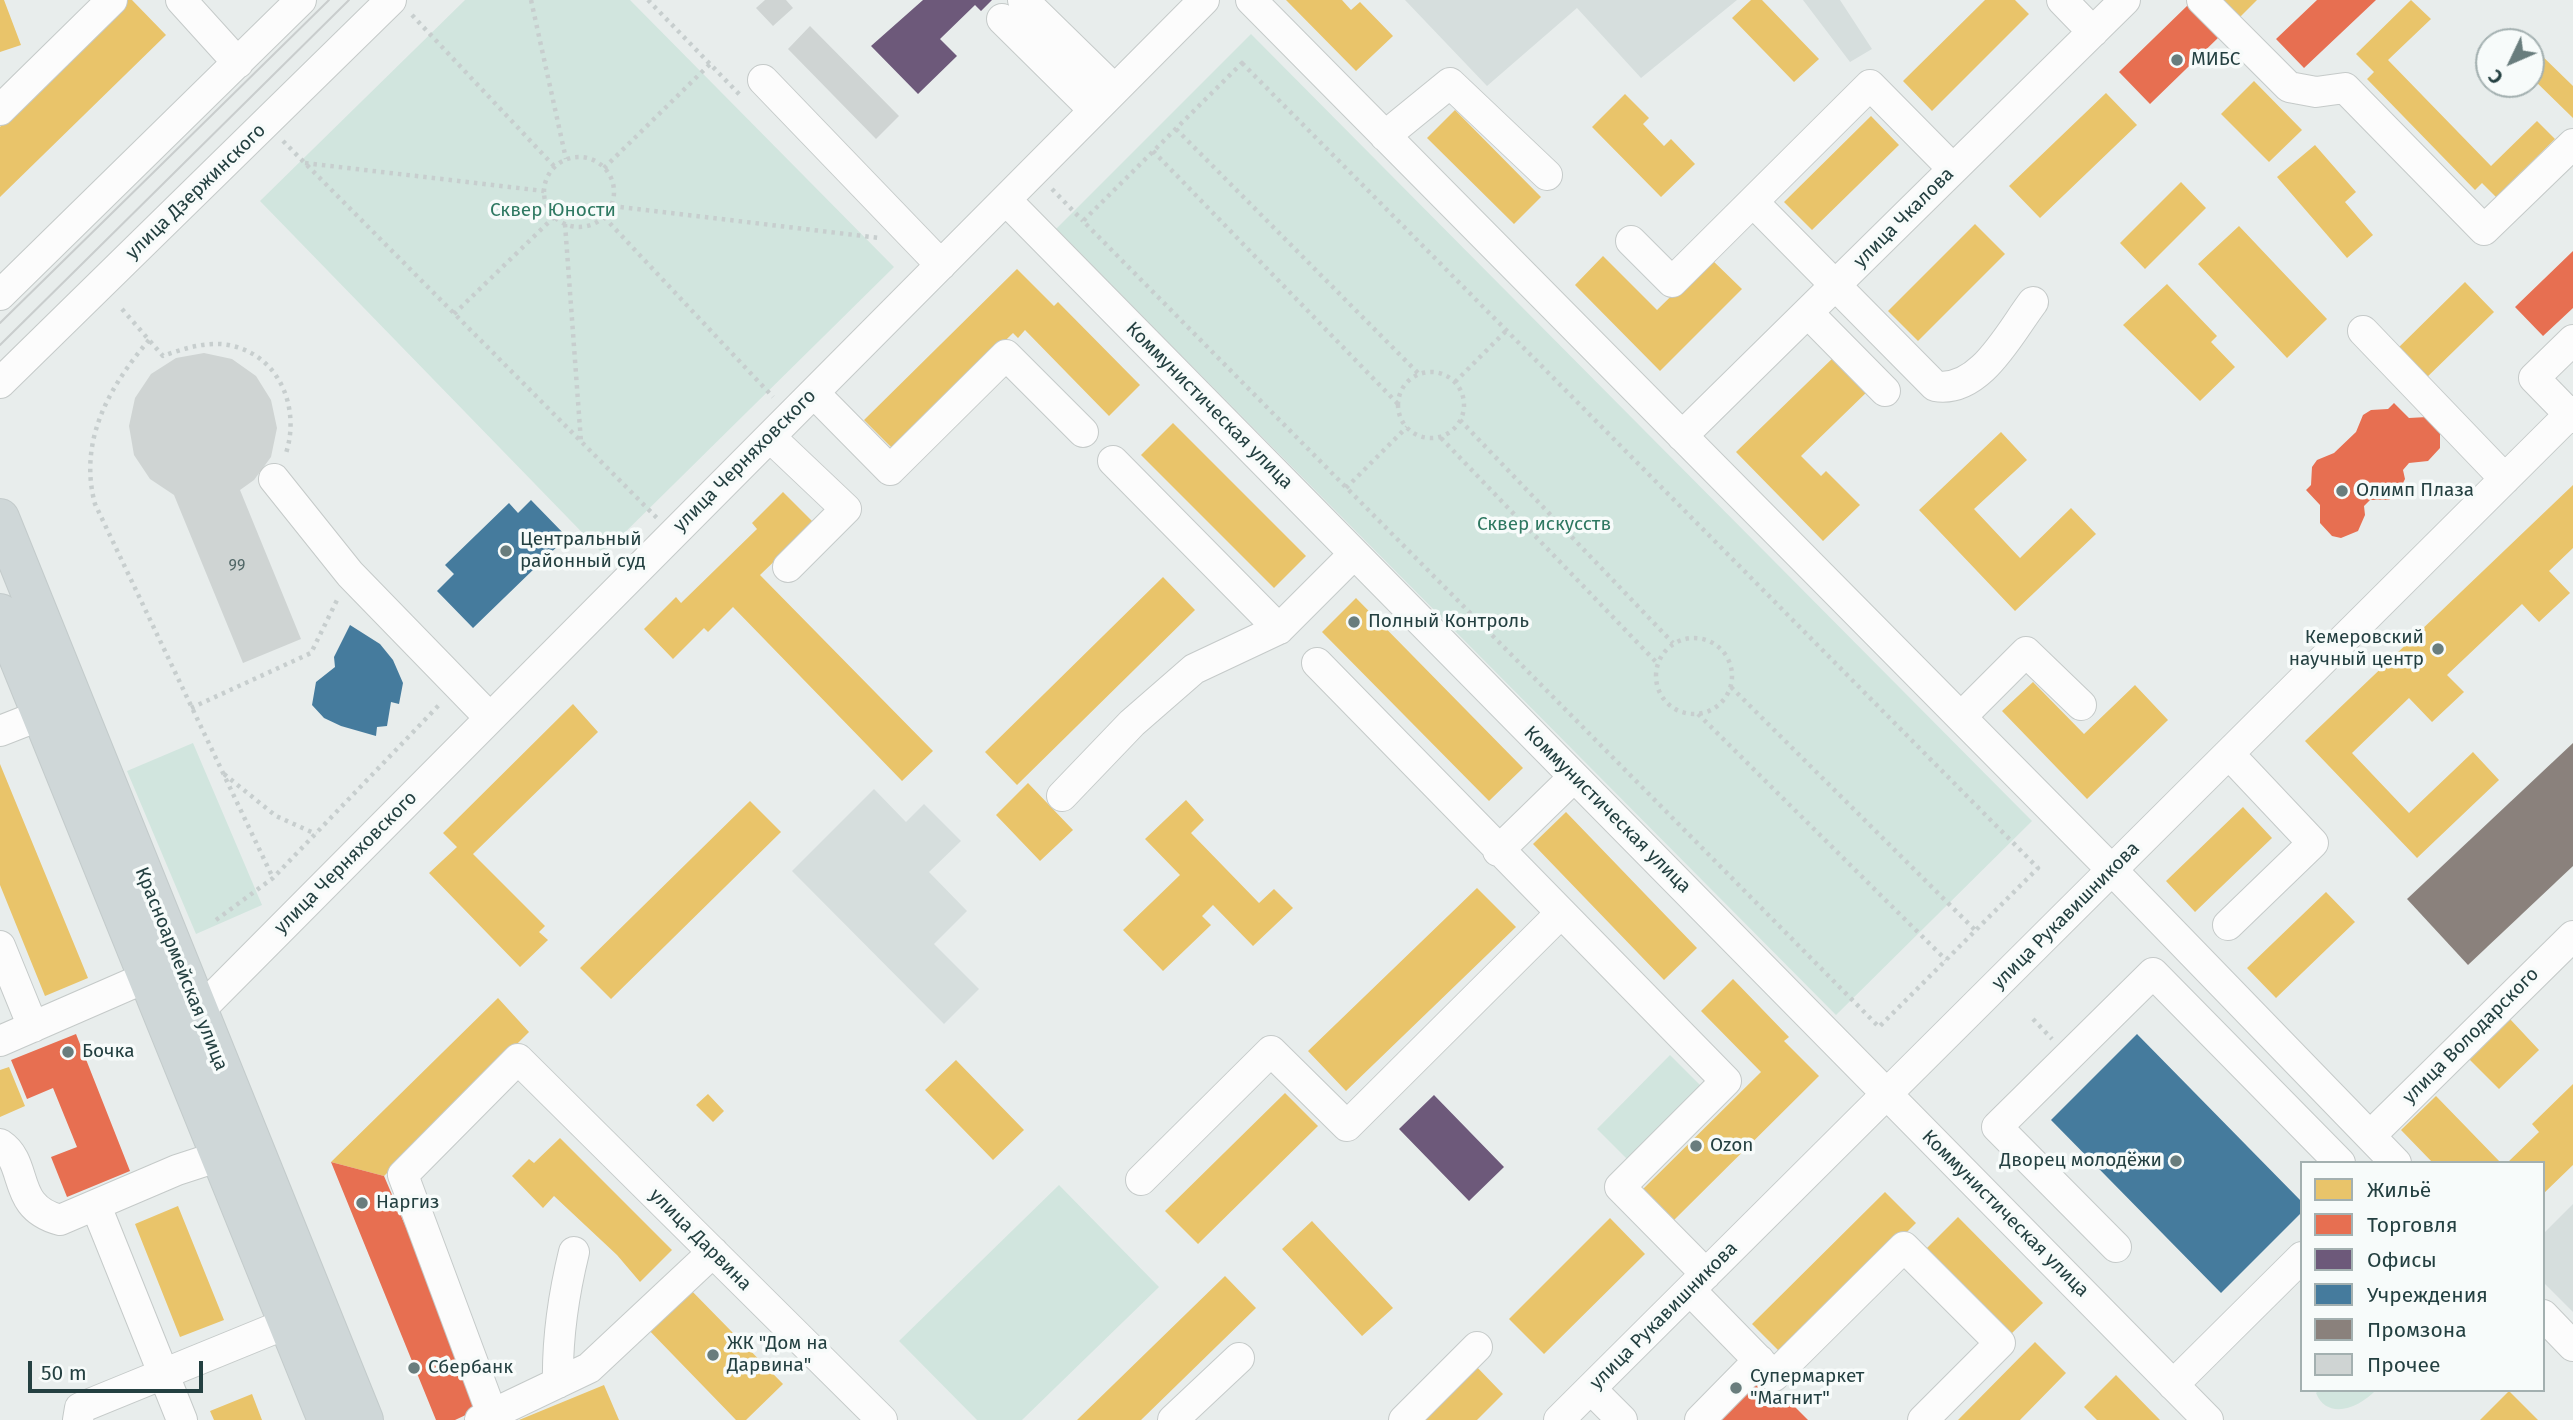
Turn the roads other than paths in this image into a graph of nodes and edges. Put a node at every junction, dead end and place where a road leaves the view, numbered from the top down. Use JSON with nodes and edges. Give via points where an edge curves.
{"nodes":[{"id":1,"x":112,"y":0,"type":"edge"},
{"id":2,"x":181,"y":0,"type":"edge"},
{"id":3,"x":301,"y":0,"type":"edge"},
{"id":4,"x":1204,"y":0,"type":"edge"},
{"id":5,"x":1251,"y":0,"type":"edge"},
{"id":6,"x":2062,"y":0,"type":"edge"},
{"id":7,"x":2125,"y":0,"type":"edge"},
{"id":8,"x":2202,"y":0,"type":"edge"},
{"id":9,"x":399,"y":5,"type":"edge"},
{"id":10,"x":1012,"y":10,"type":"edge"},
{"id":11,"x":2093,"y":32,"type":"junction"},
{"id":12,"x":238,"y":63,"type":"junction"},
{"id":13,"x":763,"y":80,"type":"dead end"},
{"id":14,"x":1104,"y":100,"type":"junction"},
{"id":15,"x":0,"y":110,"type":"edge"},
{"id":16,"x":1385,"y":136,"type":"junction"},
{"id":17,"x":2573,"y":144,"type":"edge"},
{"id":18,"x":1953,"y":169,"type":"junction"},
{"id":19,"x":1547,"y":175,"type":"dead end"},
{"id":20,"x":1006,"y":200,"type":"junction"},
{"id":21,"x":1753,"y":202,"type":"junction"},
{"id":22,"x":1631,"y":241,"type":"dead end"},
{"id":23,"x":941,"y":265,"type":"junction"},
{"id":24,"x":1833,"y":287,"type":"junction"},
{"id":25,"x":0,"y":295,"type":"edge"},
{"id":26,"x":2033,"y":302,"type":"dead end"},
{"id":27,"x":1808,"y":313,"type":"junction"},
{"id":28,"x":2362,"y":331,"type":"dead end"},
{"id":29,"x":2573,"y":340,"type":"edge"},
{"id":30,"x":0,"y":383,"type":"edge"},
{"id":31,"x":1885,"y":391,"type":"dead end"},
{"id":32,"x":814,"y":393,"type":"junction"},
{"id":33,"x":2572,"y":415,"type":"edge"},
{"id":34,"x":1083,"y":432,"type":"dead end"},
{"id":35,"x":1682,"y":436,"type":"junction"},
{"id":36,"x":770,"y":437,"type":"junction"},
{"id":37,"x":1113,"y":461,"type":"dead end"},
{"id":38,"x":274,"y":479,"type":"road end"},
{"id":39,"x":2505,"y":479,"type":"junction"},
{"id":40,"x":0,"y":518,"type":"edge"},
{"id":41,"x":1354,"y":554,"type":"junction"},
{"id":42,"x":788,"y":567,"type":"dead end"},
{"id":43,"x":0,"y":613,"type":"edge"},
{"id":44,"x":1279,"y":629,"type":"junction"},
{"id":45,"x":1317,"y":663,"type":"dead end"},
{"id":46,"x":2081,"y":705,"type":"dead end"},
{"id":47,"x":41,"y":715,"type":"junction"},
{"id":48,"x":490,"y":718,"type":"junction"},
{"id":49,"x":1961,"y":718,"type":"junction"},
{"id":50,"x":0,"y":731,"type":"edge"},
{"id":51,"x":2229,"y":754,"type":"junction"},
{"id":52,"x":1574,"y":777,"type":"junction"},
{"id":53,"x":1062,"y":796,"type":"dead end"},
{"id":54,"x":1498,"y":851,"type":"junction"},
{"id":55,"x":2112,"y":870,"type":"junction"},
{"id":56,"x":1560,"y":914,"type":"junction"},
{"id":57,"x":2228,"y":925,"type":"dead end"},
{"id":58,"x":2573,"y":936,"type":"edge"},
{"id":59,"x":0,"y":946,"type":"edge"},
{"id":60,"x":147,"y":977,"type":"junction"},
{"id":61,"x":183,"y":1019,"type":"junction"},
{"id":62,"x":33,"y":1027,"type":"junction"},
{"id":63,"x":0,"y":1041,"type":"edge"},
{"id":64,"x":1887,"y":1094,"type":"junction"},
{"id":65,"x":2370,"y":1136,"type":"junction"},
{"id":66,"x":0,"y":1144,"type":"edge"},
{"id":67,"x":220,"y":1156,"type":"junction"},
{"id":68,"x":2338,"y":1161,"type":"edge"},
{"id":69,"x":2394,"y":1161,"type":"edge"},
{"id":70,"x":1141,"y":1180,"type":"dead end"},
{"id":71,"x":96,"y":1206,"type":"junction"},
{"id":72,"x":2116,"y":1247,"type":"dead end"},
{"id":73,"x":573,"y":1252,"type":"dead end"},
{"id":74,"x":713,"y":1252,"type":"junction"},
{"id":75,"x":2300,"y":1260,"type":"edge"},
{"id":76,"x":1698,"y":1282,"type":"junction"},
{"id":77,"x":2545,"y":1317,"type":"edge"},
{"id":78,"x":288,"y":1323,"type":"junction"},
{"id":79,"x":2573,"y":1346,"type":"edge"},
{"id":80,"x":1476,"y":1347,"type":"dead end"},
{"id":81,"x":1239,"y":1358,"type":"dead end"},
{"id":82,"x":1759,"y":1360,"type":"junction"},
{"id":83,"x":163,"y":1373,"type":"junction"},
{"id":84,"x":558,"y":1383,"type":"junction"},
{"id":85,"x":2173,"y":1385,"type":"junction"},
{"id":86,"x":1591,"y":1389,"type":"junction"},
{"id":87,"x":486,"y":1417,"type":"edge"},
{"id":88,"x":78,"y":1420,"type":"edge"},
{"id":89,"x":182,"y":1420,"type":"edge"},
{"id":90,"x":327,"y":1420,"type":"edge"},
{"id":91,"x":364,"y":1420,"type":"edge"},
{"id":92,"x":882,"y":1420,"type":"edge"},
{"id":93,"x":1173,"y":1420,"type":"edge"},
{"id":94,"x":1404,"y":1420,"type":"edge"},
{"id":95,"x":1559,"y":1420,"type":"edge"},
{"id":96,"x":1622,"y":1420,"type":"edge"},
{"id":97,"x":1700,"y":1420,"type":"edge"},
{"id":98,"x":1923,"y":1420,"type":"edge"},
{"id":99,"x":2208,"y":1420,"type":"edge"}],
"edges":[{"from":1,"to":15,"type":"street"},
{"from":2,"to":12,"type":"street"},
{"from":3,"to":12,"type":"street"},
{"from":4,"to":14,"type":"street","name":"улица Черняховского"},
{"from":5,"to":16,"type":"street"},
{"from":6,"to":11,"type":"street"},
{"from":7,"to":11,"type":"street","name":"улица Чкалова"},
{"from":8,"to":17,"type":"street","via":[[2289,87],[2316,92],[2344,88],[2484,230]]},
{"from":9,"to":30,"type":"street","name":"улица Дзержинского"},
{"from":10,"to":14,"type":"street"},
{"from":11,"to":18,"type":"street","name":"улица Чкалова"},
{"from":12,"to":25,"type":"street"},
{"from":13,"to":23,"type":"street"},
{"from":14,"to":20,"type":"street","name":"улица Черняховского"},
{"from":16,"to":19,"type":"street","via":[[1450,83]]},
{"from":16,"to":35,"type":"street"},
{"from":18,"to":21,"type":"street","via":[[1870,85]]},
{"from":18,"to":24,"type":"street","name":"улица Чкалова"},
{"from":20,"to":23,"type":"street","name":"улица Черняховского"},
{"from":20,"to":41,"type":"street","name":"Коммунистическая улица"},
{"from":21,"to":22,"type":"street","via":[[1672,282]]},
{"from":21,"to":24,"type":"street"},
{"from":23,"to":32,"type":"street","name":"улица Черняховского"},
{"from":24,"to":26,"type":"street","via":[[1935,386],[1946,388],[1963,383],[1986,363]]},
{"from":24,"to":27,"type":"street","name":"улица Чкалова"},
{"from":27,"to":31,"type":"street"},
{"from":27,"to":35,"type":"street","name":"улица Чкалова"},
{"from":28,"to":39,"type":"street"},
{"from":29,"to":33,"type":"street","via":[[2534,378]]},
{"from":32,"to":34,"type":"street","via":[[890,470],[1006,355]]},
{"from":32,"to":36,"type":"street","name":"улица Черняховского"},
{"from":33,"to":39,"type":"street","name":"улица Рукавишникова"},
{"from":35,"to":49,"type":"street"},
{"from":36,"to":42,"type":"street","via":[[846,509]]},
{"from":36,"to":48,"type":"street","name":"улица Черняховского"},
{"from":37,"to":44,"type":"street"},
{"from":38,"to":48,"type":"street","via":[[350,573]]},
{"from":39,"to":51,"type":"street","name":"улица Рукавишникова"},
{"from":40,"to":61,"type":"main road","name":"Красноармейская улица"},
{"from":41,"to":44,"type":"street"},
{"from":41,"to":52,"type":"street","name":"Коммунистическая улица"},
{"from":43,"to":47,"type":"main road","name":"Красноармейская улица"},
{"from":44,"to":53,"type":"street","via":[[1194,669],[1132,723]]},
{"from":45,"to":54,"type":"street"},
{"from":46,"to":49,"type":"street","via":[[2026,652]]},
{"from":47,"to":50,"type":"street"},
{"from":47,"to":60,"type":"main road","name":"Красноармейская улица"},
{"from":48,"to":61,"type":"street","name":"улица Черняховского"},
{"from":49,"to":55,"type":"street"},
{"from":51,"to":55,"type":"street","name":"улица Рукавишникова"},
{"from":51,"to":57,"type":"street","via":[[2313,843]]},
{"from":52,"to":54,"type":"street"},
{"from":52,"to":64,"type":"street","name":"Коммунистическая улица"},
{"from":54,"to":56,"type":"street"},
{"from":55,"to":64,"type":"street","name":"улица Рукавишникова"},
{"from":55,"to":65,"type":"street"},
{"from":56,"to":70,"type":"street","via":[[1347,1126],[1271,1051]]},
{"from":56,"to":76,"type":"street","via":[[1726,1081],[1620,1187]]},
{"from":58,"to":65,"type":"street","name":"улица Володарского"},
{"from":59,"to":62,"type":"street"},
{"from":60,"to":61,"type":"main road","name":"Красноармейская улица"},
{"from":60,"to":62,"type":"street"},
{"from":61,"to":67,"type":"main road","name":"Красноармейская улица"},
{"from":61,"to":91,"type":"main road","name":"Красноармейская улица"},
{"from":62,"to":63,"type":"street"},
{"from":64,"to":76,"type":"street","name":"улица Рукавишникова"},
{"from":64,"to":85,"type":"street","name":"Коммунистическая улица"},
{"from":65,"to":69,"type":"street"},
{"from":66,"to":71,"type":"street","via":[[8,1149],[28,1200],[42,1216],[60,1220]]},
{"from":67,"to":71,"type":"street"},
{"from":67,"to":78,"type":"main road","name":"Красноармейская улица"},
{"from":68,"to":72,"type":"street","via":[[2153,973],[1997,1127]]},
{"from":71,"to":83,"type":"street"},
{"from":73,"to":84,"type":"street","via":[[561,1308]]},
{"from":74,"to":84,"type":"street","via":[[589,1368]]},
{"from":74,"to":87,"type":"street","name":"улица Дарвина","via":[[518,1059],[404,1175]]},
{"from":74,"to":92,"type":"street","name":"улица Дарвина"},
{"from":75,"to":85,"type":"street"},
{"from":76,"to":82,"type":"street"},
{"from":76,"to":86,"type":"street","name":"улица Рукавишникова"},
{"from":77,"to":79,"type":"street"},
{"from":78,"to":83,"type":"street"},
{"from":78,"to":90,"type":"main road","name":"Красноармейская улица"},
{"from":80,"to":94,"type":"street"},
{"from":81,"to":93,"type":"street"},
{"from":82,"to":97,"type":"street"},
{"from":82,"to":98,"type":"street","via":[[1774,1376],[1904,1247],[2000,1343]]},
{"from":83,"to":88,"type":"street","via":[[79,1408]]},
{"from":83,"to":89,"type":"street"},
{"from":84,"to":87,"type":"street"},
{"from":85,"to":99,"type":"street","name":"Коммунистическая улица"},
{"from":86,"to":95,"type":"street","name":"улица Рукавишникова"},
{"from":86,"to":96,"type":"street"}]}
